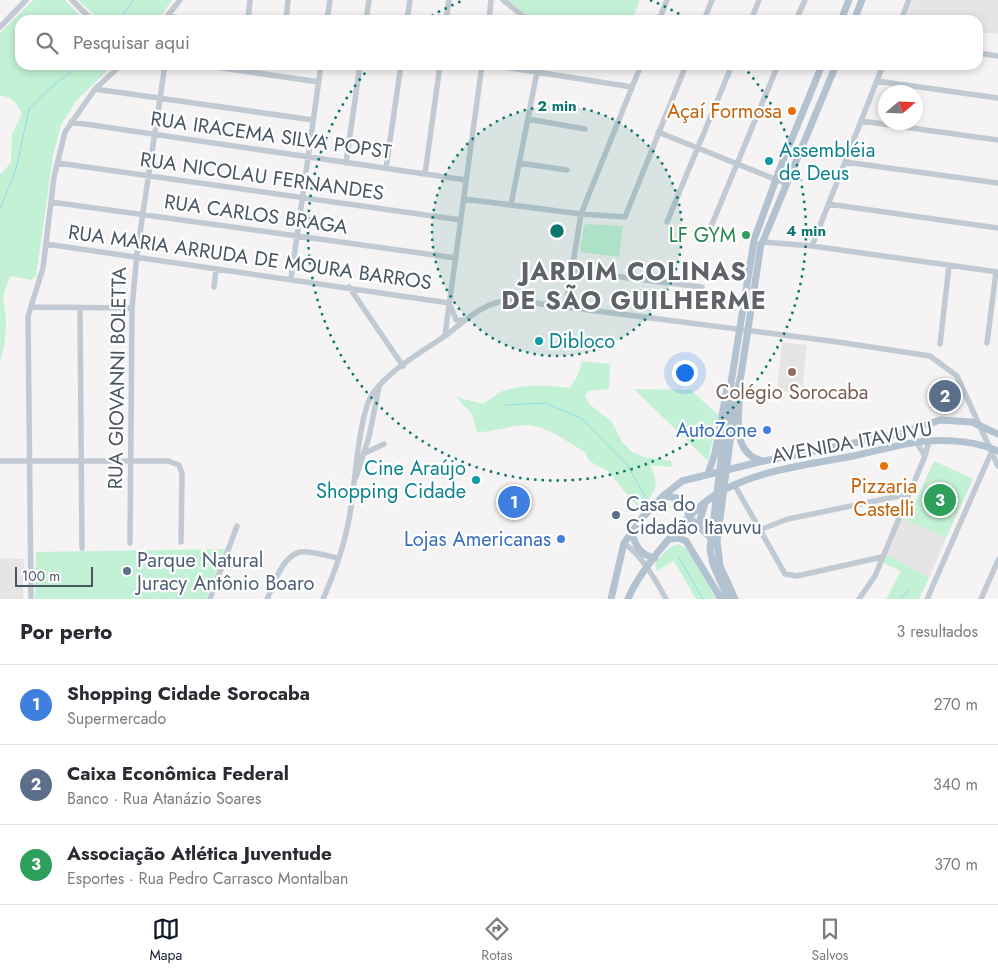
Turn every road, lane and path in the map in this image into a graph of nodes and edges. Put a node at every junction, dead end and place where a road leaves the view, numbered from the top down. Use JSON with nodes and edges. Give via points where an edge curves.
{"nodes":[{"id":1,"x":26,"y":0,"type":"edge"},
{"id":2,"x":72,"y":0,"type":"edge"},
{"id":3,"x":180,"y":0,"type":"edge"},
{"id":4,"x":250,"y":0,"type":"edge"},
{"id":5,"x":288,"y":0,"type":"edge"},
{"id":6,"x":330,"y":0,"type":"edge"},
{"id":7,"x":369,"y":0,"type":"edge"},
{"id":8,"x":410,"y":0,"type":"edge"},
{"id":9,"x":449,"y":0,"type":"edge"},
{"id":10,"x":491,"y":0,"type":"edge"},
{"id":11,"x":503,"y":0,"type":"edge"},
{"id":12,"x":667,"y":0,"type":"edge"},
{"id":13,"x":712,"y":0,"type":"edge"},
{"id":14,"x":759,"y":0,"type":"edge"},
{"id":15,"x":805,"y":0,"type":"edge"},
{"id":16,"x":849,"y":0,"type":"edge"},
{"id":17,"x":862,"y":0,"type":"edge"},
{"id":18,"x":909,"y":0,"type":"edge"},
{"id":19,"x":173,"y":8,"type":"junction"},
{"id":20,"x":87,"y":15,"type":"edge"},
{"id":21,"x":168,"y":15,"type":"edge"},
{"id":22,"x":172,"y":15,"type":"edge"},
{"id":23,"x":248,"y":15,"type":"edge"},
{"id":24,"x":286,"y":15,"type":"edge"},
{"id":25,"x":328,"y":15,"type":"edge"},
{"id":26,"x":367,"y":15,"type":"edge"},
{"id":27,"x":408,"y":15,"type":"edge"},
{"id":28,"x":447,"y":15,"type":"edge"},
{"id":29,"x":489,"y":15,"type":"edge"},
{"id":30,"x":522,"y":15,"type":"edge"},
{"id":31,"x":661,"y":15,"type":"edge"},
{"id":32,"x":706,"y":15,"type":"edge"},
{"id":33,"x":753,"y":15,"type":"edge"},
{"id":34,"x":798,"y":15,"type":"edge"},
{"id":35,"x":843,"y":15,"type":"edge"},
{"id":36,"x":856,"y":15,"type":"edge"},
{"id":37,"x":903,"y":15,"type":"edge"},
{"id":38,"x":0,"y":27,"type":"edge"},
{"id":39,"x":983,"y":54,"type":"edge"},
{"id":40,"x":998,"y":56,"type":"edge"},
{"id":41,"x":116,"y":70,"type":"edge"},
{"id":42,"x":164,"y":70,"type":"edge"},
{"id":43,"x":236,"y":70,"type":"edge"},
{"id":44,"x":320,"y":70,"type":"edge"},
{"id":45,"x":359,"y":70,"type":"edge"},
{"id":46,"x":400,"y":70,"type":"edge"},
{"id":47,"x":439,"y":70,"type":"edge"},
{"id":48,"x":481,"y":70,"type":"edge"},
{"id":49,"x":524,"y":70,"type":"edge"},
{"id":50,"x":639,"y":70,"type":"edge"},
{"id":51,"x":684,"y":70,"type":"edge"},
{"id":52,"x":730,"y":70,"type":"edge"},
{"id":53,"x":776,"y":70,"type":"edge"},
{"id":54,"x":820,"y":70,"type":"edge"},
{"id":55,"x":834,"y":70,"type":"edge"},
{"id":56,"x":881,"y":70,"type":"edge"},
{"id":57,"x":537,"y":72,"type":"junction"},
{"id":58,"x":877,"y":81,"type":"junction"},
{"id":59,"x":319,"y":82,"type":"junction"},
{"id":60,"x":632,"y":86,"type":"junction"},
{"id":61,"x":95,"y":89,"type":"junction"},
{"id":62,"x":998,"y":98,"type":"edge"},
{"id":63,"x":160,"y":100,"type":"junction"},
{"id":64,"x":528,"y":119,"type":"junction"},
{"id":65,"x":313,"y":120,"type":"junction"},
{"id":66,"x":861,"y":121,"type":"junction"},
{"id":67,"x":71,"y":122,"type":"junction"},
{"id":68,"x":585,"y":129,"type":"dead end"},
{"id":69,"x":658,"y":132,"type":"junction"},
{"id":70,"x":155,"y":136,"type":"junction"},
{"id":71,"x":998,"y":140,"type":"edge"},
{"id":72,"x":698,"y":148,"type":"junction"},
{"id":73,"x":308,"y":157,"type":"junction"},
{"id":74,"x":346,"y":162,"type":"junction"},
{"id":75,"x":845,"y":162,"type":"junction"},
{"id":76,"x":58,"y":163,"type":"junction"},
{"id":77,"x":520,"y":163,"type":"junction"},
{"id":78,"x":737,"y":164,"type":"junction"},
{"id":79,"x":386,"y":168,"type":"junction"},
{"id":80,"x":567,"y":170,"type":"dead end"},
{"id":81,"x":425,"y":174,"type":"junction"},
{"id":82,"x":149,"y":176,"type":"junction"},
{"id":83,"x":776,"y":179,"type":"junction"},
{"id":84,"x":466,"y":180,"type":"junction"},
{"id":85,"x":998,"y":183,"type":"edge"},
{"id":86,"x":787,"y":184,"type":"junction"},
{"id":87,"x":302,"y":198,"type":"junction"},
{"id":88,"x":464,"y":199,"type":"junction"},
{"id":89,"x":51,"y":202,"type":"junction"},
{"id":90,"x":828,"y":204,"type":"junction"},
{"id":91,"x":511,"y":205,"type":"junction"},
{"id":92,"x":581,"y":214,"type":"junction"},
{"id":93,"x":143,"y":215,"type":"junction"},
{"id":94,"x":461,"y":220,"type":"junction"},
{"id":95,"x":667,"y":222,"type":"dead end"},
{"id":96,"x":998,"y":228,"type":"edge"},
{"id":97,"x":710,"y":229,"type":"dead end"},
{"id":98,"x":297,"y":236,"type":"junction"},
{"id":99,"x":759,"y":241,"type":"junction"},
{"id":100,"x":46,"y":244,"type":"junction"},
{"id":101,"x":812,"y":246,"type":"junction"},
{"id":102,"x":137,"y":257,"type":"junction"},
{"id":103,"x":456,"y":258,"type":"junction"},
{"id":104,"x":950,"y":266,"type":"junction"},
{"id":105,"x":216,"y":268,"type":"junction"},
{"id":106,"x":572,"y":271,"type":"junction"},
{"id":107,"x":997,"y":272,"type":"edge"},
{"id":108,"x":291,"y":279,"type":"junction"},
{"id":109,"x":214,"y":287,"type":"dead end"},
{"id":110,"x":349,"y":287,"type":"junction"},
{"id":111,"x":702,"y":287,"type":"dead end"},
{"id":112,"x":450,"y":303,"type":"junction"},
{"id":113,"x":31,"y":307,"type":"junction"},
{"id":114,"x":566,"y":307,"type":"junction"},
{"id":115,"x":80,"y":308,"type":"junction"},
{"id":116,"x":132,"y":308,"type":"junction"},
{"id":117,"x":465,"y":320,"type":"junction"},
{"id":118,"x":738,"y":330,"type":"junction"},
{"id":119,"x":748,"y":331,"type":"junction"},
{"id":120,"x":445,"y":335,"type":"junction"},
{"id":121,"x":987,"y":342,"type":"dead end"},
{"id":122,"x":940,"y":344,"type":"dead end"},
{"id":123,"x":403,"y":366,"type":"junction"},
{"id":124,"x":742,"y":375,"type":"junction"},
{"id":125,"x":731,"y":381,"type":"junction"},
{"id":126,"x":379,"y":387,"type":"junction"},
{"id":127,"x":732,"y":395,"type":"junction"},
{"id":128,"x":364,"y":422,"type":"junction"},
{"id":129,"x":979,"y":425,"type":"junction"},
{"id":130,"x":998,"y":434,"type":"edge"},
{"id":131,"x":369,"y":437,"type":"junction"},
{"id":132,"x":929,"y":441,"type":"junction"},
{"id":133,"x":917,"y":443,"type":"junction"},
{"id":134,"x":384,"y":444,"type":"dead end"},
{"id":135,"x":993,"y":450,"type":"edge"},
{"id":136,"x":365,"y":453,"type":"junction"},
{"id":137,"x":925,"y":456,"type":"junction"},
{"id":138,"x":0,"y":461,"type":"edge"},
{"id":139,"x":82,"y":461,"type":"junction"},
{"id":140,"x":131,"y":461,"type":"junction"},
{"id":141,"x":29,"y":462,"type":"junction"},
{"id":142,"x":763,"y":462,"type":"junction"},
{"id":143,"x":998,"y":466,"type":"edge"},
{"id":144,"x":728,"y":469,"type":"junction"},
{"id":145,"x":708,"y":474,"type":"junction"},
{"id":146,"x":356,"y":479,"type":"junction"},
{"id":147,"x":734,"y":484,"type":"junction"},
{"id":148,"x":909,"y":494,"type":"junction"},
{"id":149,"x":714,"y":495,"type":"junction"},
{"id":150,"x":663,"y":496,"type":"junction"},
{"id":151,"x":706,"y":501,"type":"junction"},
{"id":152,"x":686,"y":508,"type":"junction"},
{"id":153,"x":690,"y":518,"type":"junction"},
{"id":154,"x":237,"y":526,"type":"dead end"},
{"id":155,"x":636,"y":526,"type":"junction"},
{"id":156,"x":698,"y":527,"type":"junction"},
{"id":157,"x":680,"y":528,"type":"junction"},
{"id":158,"x":759,"y":530,"type":"junction"},
{"id":159,"x":670,"y":539,"type":"junction"},
{"id":160,"x":181,"y":542,"type":"dead end"},
{"id":161,"x":130,"y":543,"type":"dead end"},
{"id":162,"x":624,"y":543,"type":"junction"},
{"id":163,"x":82,"y":548,"type":"dead end"},
{"id":164,"x":338,"y":558,"type":"junction"},
{"id":165,"x":655,"y":558,"type":"junction"},
{"id":166,"x":882,"y":558,"type":"junction"},
{"id":167,"x":998,"y":560,"type":"edge"},
{"id":168,"x":862,"y":561,"type":"junction"},
{"id":169,"x":647,"y":568,"type":"junction"},
{"id":170,"x":875,"y":576,"type":"junction"},
{"id":171,"x":31,"y":599,"type":"edge"},
{"id":172,"x":210,"y":599,"type":"edge"},
{"id":173,"x":267,"y":599,"type":"edge"},
{"id":174,"x":323,"y":599,"type":"edge"},
{"id":175,"x":611,"y":599,"type":"edge"},
{"id":176,"x":628,"y":599,"type":"edge"},
{"id":177,"x":666,"y":599,"type":"edge"},
{"id":178,"x":721,"y":599,"type":"edge"},
{"id":179,"x":728,"y":599,"type":"edge"},
{"id":180,"x":737,"y":599,"type":"edge"},
{"id":181,"x":860,"y":599,"type":"edge"},
{"id":182,"x":927,"y":599,"type":"edge"},
{"id":183,"x":981,"y":599,"type":"edge"}],
"edges":[{"from":1,"to":38,"type":"street"},
{"from":2,"to":20,"type":"street"},
{"from":3,"to":19,"type":"street"},
{"from":4,"to":23,"type":"street"},
{"from":5,"to":24,"type":"street"},
{"from":6,"to":25,"type":"street"},
{"from":7,"to":26,"type":"street"},
{"from":8,"to":27,"type":"street"},
{"from":9,"to":28,"type":"street"},
{"from":10,"to":29,"type":"street"},
{"from":11,"to":30,"type":"street"},
{"from":12,"to":31,"type":"street"},
{"from":13,"to":32,"type":"street"},
{"from":14,"to":33,"type":"street"},
{"from":15,"to":34,"type":"street"},
{"from":16,"to":35,"type":"main road"},
{"from":17,"to":36,"type":"main road"},
{"from":18,"to":37,"type":"street"},
{"from":19,"to":21,"type":"street"},
{"from":19,"to":22,"type":"street"},
{"from":39,"to":40,"type":"street"},
{"from":41,"to":61,"type":"street"},
{"from":42,"to":63,"type":"street","name":"RUA GIOVANNI BOLETTA"},
{"from":43,"to":59,"type":"street"},
{"from":44,"to":59,"type":"street"},
{"from":45,"to":74,"type":"street"},
{"from":46,"to":79,"type":"street"},
{"from":47,"to":81,"type":"street"},
{"from":48,"to":84,"type":"street"},
{"from":49,"to":57,"type":"street"},
{"from":50,"to":60,"type":"street"},
{"from":51,"to":69,"type":"street"},
{"from":52,"to":72,"type":"street"},
{"from":53,"to":78,"type":"street"},
{"from":54,"to":83,"type":"main road"},
{"from":55,"to":86,"type":"main road"},
{"from":56,"to":58,"type":"street"},
{"from":57,"to":60,"type":"street"},
{"from":57,"to":64,"type":"street"},
{"from":58,"to":62,"type":"street"},
{"from":58,"to":66,"type":"street"},
{"from":59,"to":65,"type":"street"},
{"from":60,"to":92,"type":"street"},
{"from":61,"to":63,"type":"street"},
{"from":61,"to":67,"type":"street"},
{"from":63,"to":65,"type":"street"},
{"from":63,"to":70,"type":"street","name":"RUA GIOVANNI BOLETTA"},
{"from":64,"to":68,"type":"street"},
{"from":64,"to":77,"type":"street"},
{"from":65,"to":73,"type":"street"},
{"from":66,"to":71,"type":"street"},
{"from":66,"to":75,"type":"street"},
{"from":67,"to":70,"type":"street","name":"RUA IRACEMA SILVA POPST"},
{"from":67,"to":76,"type":"street","via":[[65,132]]},
{"from":69,"to":72,"type":"street"},
{"from":69,"to":92,"type":"street","via":[[624,217]]},
{"from":70,"to":73,"type":"street","name":"RUA IRACEMA SILVA POPST"},
{"from":70,"to":82,"type":"street","name":"RUA GIOVANNI BOLETTA"},
{"from":72,"to":78,"type":"street"},
{"from":72,"to":95,"type":"street"},
{"from":73,"to":74,"type":"street","name":"RUA IRACEMA SILVA POPST"},
{"from":73,"to":87,"type":"street"},
{"from":74,"to":79,"type":"street","name":"RUA IRACEMA SILVA POPST"},
{"from":75,"to":85,"type":"street"},
{"from":75,"to":90,"type":"street"},
{"from":76,"to":82,"type":"street","name":"RUA NICOLAU FERNANDES"},
{"from":76,"to":89,"type":"street"},
{"from":77,"to":80,"type":"street"},
{"from":77,"to":91,"type":"street"},
{"from":78,"to":83,"type":"street"},
{"from":78,"to":97,"type":"street"},
{"from":79,"to":81,"type":"street","name":"RUA IRACEMA SILVA POPST"},
{"from":81,"to":84,"type":"street","name":"RUA IRACEMA SILVA POPST"},
{"from":82,"to":87,"type":"street","name":"RUA NICOLAU FERNANDES"},
{"from":82,"to":93,"type":"street","name":"RUA GIOVANNI BOLETTA"},
{"from":83,"to":86,"type":"street"},
{"from":83,"to":99,"type":"main road"},
{"from":84,"to":88,"type":"street"},
{"from":86,"to":99,"type":"main road"},
{"from":87,"to":94,"type":"street","name":"RUA NICOLAU FERNANDES"},
{"from":87,"to":98,"type":"street"},
{"from":88,"to":91,"type":"street"},
{"from":88,"to":94,"type":"street"},
{"from":89,"to":93,"type":"street","name":"RUA CARLOS BRAGA"},
{"from":89,"to":100,"type":"street"},
{"from":90,"to":96,"type":"street"},
{"from":90,"to":101,"type":"street"},
{"from":91,"to":92,"type":"street"},
{"from":92,"to":106,"type":"street"},
{"from":93,"to":98,"type":"street","name":"RUA CARLOS BRAGA"},
{"from":93,"to":102,"type":"street","name":"RUA GIOVANNI BOLETTA"},
{"from":94,"to":103,"type":"street"},
{"from":98,"to":103,"type":"street","name":"RUA CARLOS BRAGA"},
{"from":98,"to":108,"type":"street"},
{"from":99,"to":101,"type":"street"},
{"from":99,"to":118,"type":"main road"},
{"from":99,"to":119,"type":"main road"},
{"from":100,"to":102,"type":"street","name":"RUA MARIA ARRUDA DE MOURA BARROS"},
{"from":100,"to":113,"type":"street","via":[[40,281]]},
{"from":101,"to":104,"type":"street"},
{"from":102,"to":105,"type":"street","name":"RUA MARIA ARRUDA DE MOURA BARROS"},
{"from":102,"to":116,"type":"street","name":"RUA GIOVANNI BOLETTA"},
{"from":103,"to":112,"type":"street"},
{"from":104,"to":107,"type":"street"},
{"from":104,"to":122,"type":"street"},
{"from":105,"to":108,"type":"street","name":"RUA MARIA ARRUDA DE MOURA BARROS"},
{"from":105,"to":109,"type":"street"},
{"from":106,"to":111,"type":"street"},
{"from":106,"to":114,"type":"street"},
{"from":107,"to":121,"type":"street"},
{"from":108,"to":110,"type":"street","name":"RUA MARIA ARRUDA DE MOURA BARROS"},
{"from":110,"to":112,"type":"street","name":"RUA MARIA ARRUDA DE MOURA BARROS"},
{"from":110,"to":123,"type":"street"},
{"from":112,"to":117,"type":"street","via":[[453,317]]},
{"from":112,"to":120,"type":"street"},
{"from":113,"to":115,"type":"street"},
{"from":113,"to":141,"type":"street","via":[[28,316]]},
{"from":114,"to":117,"type":"street","via":[[498,301]]},
{"from":114,"to":118,"type":"street"},
{"from":115,"to":116,"type":"street"},
{"from":115,"to":139,"type":"street"},
{"from":116,"to":140,"type":"street","name":"RUA GIOVANNI BOLETTA"},
{"from":117,"to":120,"type":"street"},
{"from":118,"to":119,"type":"street"},
{"from":118,"to":125,"type":"main road"},
{"from":119,"to":124,"type":"main road"},
{"from":119,"to":129,"type":"street","via":[[930,356],[957,376]]},
{"from":120,"to":123,"type":"street"},
{"from":123,"to":126,"type":"street"},
{"from":124,"to":127,"type":"main road"},
{"from":124,"to":142,"type":"main road","via":[[740,439],[748,455]]},
{"from":125,"to":127,"type":"main road"},
{"from":125,"to":145,"type":"main road"},
{"from":126,"to":128,"type":"street","via":[[371,397]]},
{"from":126,"to":131,"type":"street"},
{"from":127,"to":144,"type":"main road"},
{"from":127,"to":179,"type":"main road","bridge":true,"via":[[710,549]]},
{"from":127,"to":180,"type":"main road","bridge":true,"via":[[717,542],[720,566]]},
{"from":128,"to":131,"type":"street"},
{"from":128,"to":146,"type":"street","via":[[352,464]]},
{"from":129,"to":130,"type":"main road","name":"AVENIDA ITAVUVU"},
{"from":129,"to":135,"type":"street"},
{"from":129,"to":142,"type":"main road","name":"AVENIDA ITAVUVU","via":[[940,420],[898,434]]},
{"from":131,"to":136,"type":"street"},
{"from":132,"to":133,"type":"main road","name":"AVENIDA ITAVUVU"},
{"from":132,"to":135,"type":"main road","name":"AVENIDA ITAVUVU","via":[[977,444]]},
{"from":132,"to":137,"type":"street"},
{"from":133,"to":137,"type":"street"},
{"from":133,"to":147,"type":"main road","name":"AVENIDA ITAVUVU","via":[[760,475]]},
{"from":134,"to":136,"type":"street"},
{"from":135,"to":143,"type":"street"},
{"from":135,"to":182,"type":"street"},
{"from":136,"to":146,"type":"street"},
{"from":137,"to":148,"type":"street"},
{"from":138,"to":141,"type":"street"},
{"from":139,"to":140,"type":"street"},
{"from":139,"to":141,"type":"street"},
{"from":139,"to":163,"type":"street"},
{"from":140,"to":160,"type":"street","via":[[168,461],[178,465],[182,474]]},
{"from":140,"to":161,"type":"street","name":"RUA GIOVANNI BOLETTA"},
{"from":141,"to":171,"type":"street"},
{"from":142,"to":144,"type":"main road","name":"AVENIDA ITAVUVU"},
{"from":144,"to":145,"type":"main road","name":"AVENIDA ITAVUVU"},
{"from":144,"to":149,"type":"main road","name":"AVENIDA ITAVUVU","via":[[726,479]]},
{"from":145,"to":150,"type":"main road","name":"AVENIDA ITAVUVU","via":[[682,482]]},
{"from":146,"to":164,"type":"street","via":[[349,522]]},
{"from":147,"to":149,"type":"main road","name":"AVENIDA ITAVUVU"},
{"from":147,"to":158,"type":"street"},
{"from":148,"to":158,"type":"street","via":[[788,519]]},
{"from":148,"to":166,"type":"street"},
{"from":149,"to":151,"type":"main road","name":"AVENIDA ITAVUVU"},
{"from":150,"to":152,"type":"main road","via":[[677,498]]},
{"from":150,"to":155,"type":"main road","name":"AVENIDA ITAVUVU"},
{"from":151,"to":153,"type":"main road","name":"AVENIDA ITAVUVU"},
{"from":151,"to":156,"type":"main road"},
{"from":152,"to":153,"type":"main road"},
{"from":152,"to":157,"type":"main road"},
{"from":153,"to":156,"type":"main road"},
{"from":153,"to":157,"type":"main road","name":"AVENIDA ITAVUVU"},
{"from":154,"to":172,"type":"street"},
{"from":155,"to":162,"type":"main road","name":"AVENIDA ITAVUVU"},
{"from":155,"to":165,"type":"main road","via":[[633,537],[640,552]]},
{"from":156,"to":180,"type":"main road","via":[[715,543]]},
{"from":157,"to":159,"type":"main road","name":"AVENIDA ITAVUVU"},
{"from":158,"to":168,"type":"street","via":[[785,574],[791,577]]},
{"from":159,"to":165,"type":"main road","name":"AVENIDA ITAVUVU"},
{"from":159,"to":178,"type":"main road","via":[[679,538],[686,542]]},
{"from":162,"to":169,"type":"street"},
{"from":162,"to":175,"type":"main road","name":"AVENIDA ITAVUVU"},
{"from":164,"to":173,"type":"street","via":[[301,552],[291,556]]},
{"from":164,"to":174,"type":"street"},
{"from":165,"to":169,"type":"main road","name":"AVENIDA ITAVUVU"},
{"from":166,"to":168,"type":"street"},
{"from":166,"to":170,"type":"street"},
{"from":167,"to":183,"type":"street"},
{"from":168,"to":170,"type":"street","via":[[870,565]]},
{"from":169,"to":176,"type":"main road","name":"AVENIDA ITAVUVU"},
{"from":169,"to":177,"type":"street"},
{"from":170,"to":181,"type":"street"}]}
